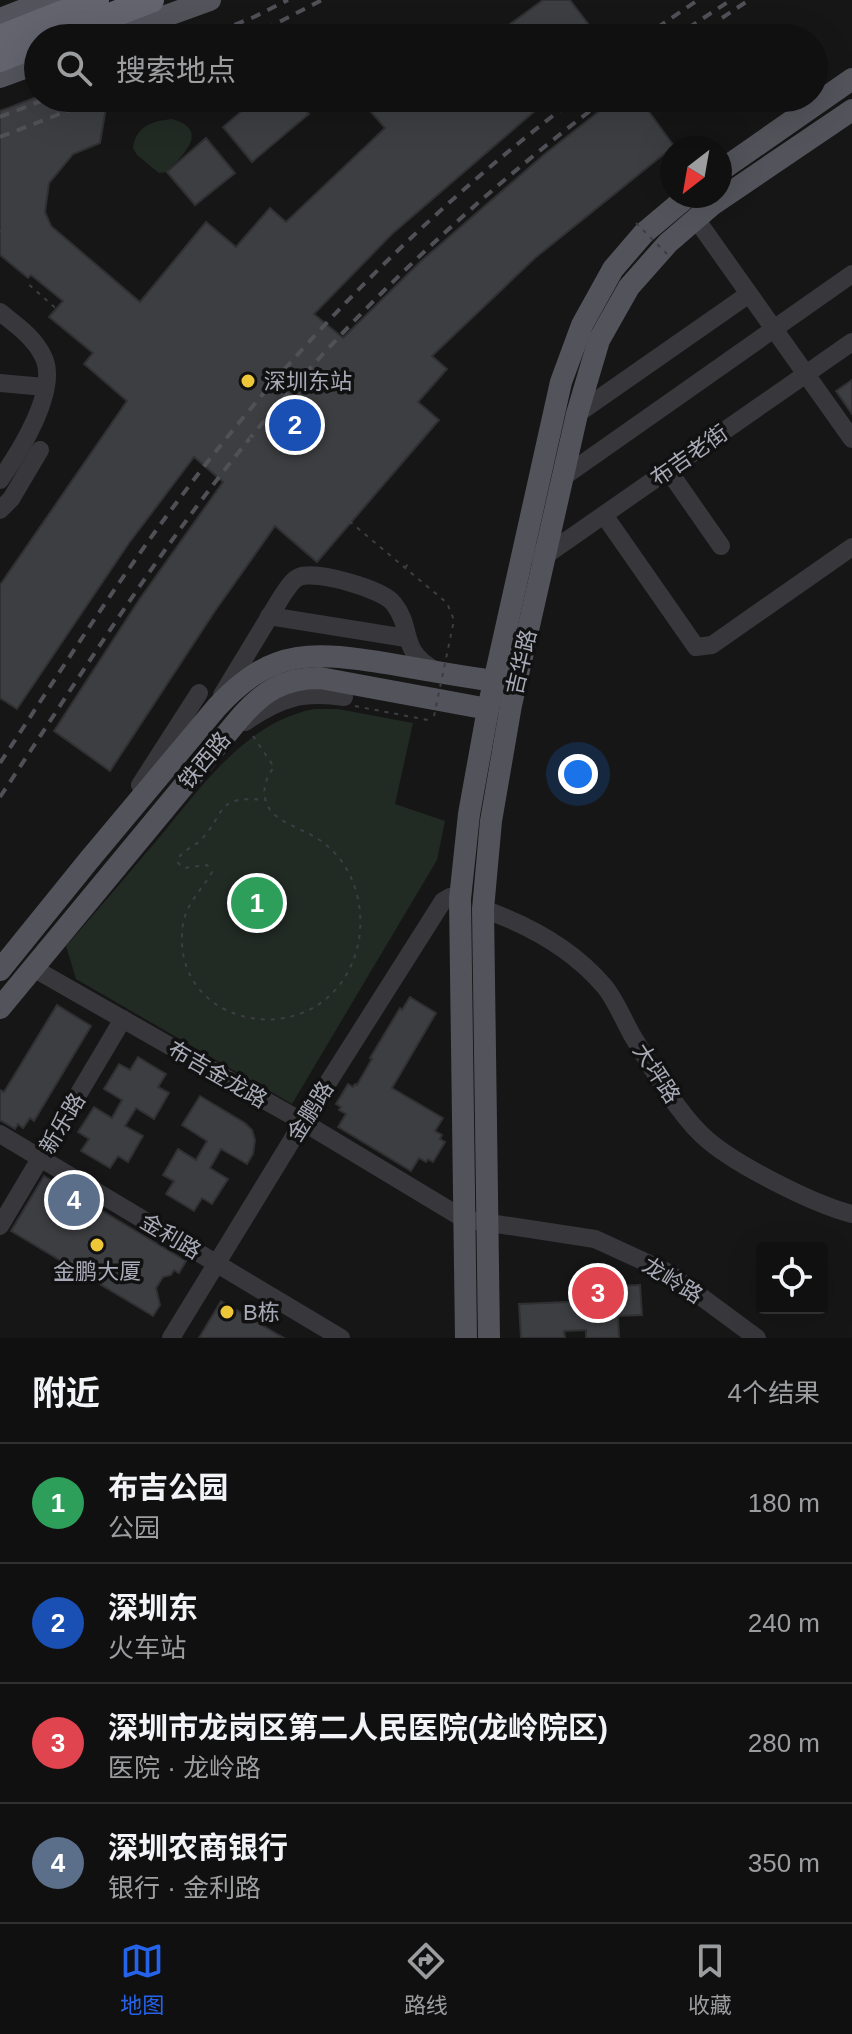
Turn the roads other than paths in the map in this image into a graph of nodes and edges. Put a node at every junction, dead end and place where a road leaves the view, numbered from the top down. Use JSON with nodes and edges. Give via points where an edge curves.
{"nodes":[{"id":1,"x":49,"y":0,"type":"edge"},
{"id":2,"x":96,"y":0,"type":"edge"},
{"id":3,"x":134,"y":0,"type":"edge"},
{"id":4,"x":151,"y":0,"type":"edge"},
{"id":5,"x":210,"y":0,"type":"edge"},
{"id":6,"x":0,"y":19,"type":"edge"},
{"id":7,"x":35,"y":24,"type":"edge"},
{"id":8,"x":71,"y":24,"type":"edge"},
{"id":9,"x":89,"y":24,"type":"edge"},
{"id":10,"x":144,"y":24,"type":"edge"},
{"id":11,"x":24,"y":28,"type":"edge"},
{"id":12,"x":0,"y":38,"type":"edge"},
{"id":13,"x":24,"y":42,"type":"edge"},
{"id":14,"x":24,"y":50,"type":"edge"},
{"id":15,"x":0,"y":51,"type":"edge"},
{"id":16,"x":0,"y":59,"type":"edge"},
{"id":17,"x":24,"y":68,"type":"edge"},
{"id":18,"x":0,"y":77,"type":"edge"},
{"id":19,"x":852,"y":79,"type":"edge"},
{"id":20,"x":828,"y":96,"type":"edge"},
{"id":21,"x":852,"y":110,"type":"edge"},
{"id":22,"x":805,"y":112,"type":"edge"},
{"id":23,"x":732,"y":163,"type":"edge"},
{"id":24,"x":674,"y":208,"type":"edge"},
{"id":25,"x":696,"y":219,"type":"junction"},
{"id":26,"x":852,"y":274,"type":"edge"},
{"id":27,"x":749,"y":294,"type":"junction"},
{"id":28,"x":0,"y":312,"type":"edge"},
{"id":29,"x":774,"y":329,"type":"junction"},
{"id":30,"x":852,"y":342,"type":"edge"},
{"id":31,"x":806,"y":374,"type":"junction"},
{"id":32,"x":0,"y":383,"type":"edge"},
{"id":33,"x":45,"y":387,"type":"junction"},
{"id":34,"x":577,"y":414,"type":"junction"},
{"id":35,"x":852,"y":439,"type":"edge"},
{"id":36,"x":40,"y":450,"type":"dead end"},
{"id":37,"x":668,"y":470,"type":"junction"},
{"id":38,"x":562,"y":478,"type":"junction"},
{"id":39,"x":0,"y":480,"type":"edge"},
{"id":40,"x":0,"y":510,"type":"edge"},
{"id":41,"x":604,"y":515,"type":"junction"},
{"id":42,"x":721,"y":546,"type":"dead end"},
{"id":43,"x":852,"y":547,"type":"edge"},
{"id":44,"x":522,"y":553,"type":"junction"},
{"id":45,"x":546,"y":555,"type":"junction"},
{"id":46,"x":269,"y":616,"type":"junction"},
{"id":47,"x":406,"y":638,"type":"junction"},
{"id":48,"x":439,"y":672,"type":"junction"},
{"id":49,"x":271,"y":676,"type":"junction"},
{"id":50,"x":494,"y":681,"type":"junction"},
{"id":51,"x":199,"y":693,"type":"dead end"},
{"id":52,"x":349,"y":701,"type":"road end"},
{"id":53,"x":488,"y":709,"type":"junction"},
{"id":54,"x":203,"y":724,"type":"junction"},
{"id":55,"x":223,"y":737,"type":"junction"},
{"id":56,"x":89,"y":860,"type":"junction"},
{"id":57,"x":460,"y":899,"type":"junction"},
{"id":58,"x":483,"y":909,"type":"junction"},
{"id":59,"x":33,"y":968,"type":"junction"},
{"id":60,"x":0,"y":970,"type":"edge"},
{"id":61,"x":0,"y":1008,"type":"edge"},
{"id":62,"x":123,"y":1019,"type":"junction"},
{"id":63,"x":303,"y":1122,"type":"junction"},
{"id":64,"x":0,"y":1134,"type":"edge"},
{"id":65,"x":40,"y":1158,"type":"junction"},
{"id":66,"x":852,"y":1214,"type":"edge"},
{"id":67,"x":464,"y":1219,"type":"junction"},
{"id":68,"x":487,"y":1222,"type":"junction"},
{"id":69,"x":0,"y":1226,"type":"edge"},
{"id":70,"x":216,"y":1263,"type":"junction"},
{"id":71,"x":171,"y":1338,"type":"edge"},
{"id":72,"x":341,"y":1338,"type":"edge"},
{"id":73,"x":466,"y":1338,"type":"edge"},
{"id":74,"x":489,"y":1338,"type":"edge"},
{"id":75,"x":757,"y":1338,"type":"edge"}],
"edges":[{"from":1,"to":6,"type":"main road"},
{"from":2,"to":7,"type":"highway"},
{"from":3,"to":8,"type":"main road"},
{"from":4,"to":9,"type":"highway"},
{"from":5,"to":10,"type":"main road"},
{"from":11,"to":12,"type":"highway"},
{"from":13,"to":15,"type":"main road"},
{"from":14,"to":16,"type":"highway"},
{"from":17,"to":18,"type":"main road"},
{"from":19,"to":20,"type":"main road"},
{"from":21,"to":25,"type":"main road","name":"吉华路"},
{"from":22,"to":23,"type":"main road"},
{"from":24,"to":44,"type":"main road","name":"吉华路","via":[[613,269],[582,325],[561,382]]},
{"from":25,"to":27,"type":"street"},
{"from":25,"to":34,"type":"main road","name":"吉华路","via":[[629,287],[599,340]]},
{"from":26,"to":29,"type":"street"},
{"from":27,"to":29,"type":"street"},
{"from":27,"to":34,"type":"street"},
{"from":28,"to":33,"type":"street","via":[[22,329],[45,359]]},
{"from":29,"to":31,"type":"street"},
{"from":29,"to":38,"type":"street"},
{"from":30,"to":31,"type":"street","name":"布吉老街"},
{"from":31,"to":35,"type":"street"},
{"from":31,"to":37,"type":"street","name":"布吉老街"},
{"from":32,"to":33,"type":"street"},
{"from":33,"to":39,"type":"street","via":[[39,413]]},
{"from":34,"to":38,"type":"main road","name":"吉华路"},
{"from":36,"to":40,"type":"street"},
{"from":37,"to":41,"type":"street","name":"布吉老街"},
{"from":37,"to":42,"type":"street"},
{"from":38,"to":45,"type":"main road","name":"吉华路"},
{"from":41,"to":43,"type":"street","via":[[696,647],[712,645]]},
{"from":41,"to":45,"type":"street","name":"布吉老街"},
{"from":44,"to":45,"type":"street"},
{"from":44,"to":50,"type":"main road","name":"吉华路"},
{"from":45,"to":58,"type":"main road","name":"吉华路","via":[[508,719]]},
{"from":46,"to":47,"type":"street"},
{"from":46,"to":47,"type":"street","via":[[294,581],[314,576],[383,594],[397,609]]},
{"from":46,"to":49,"type":"street","via":[[261,643]]},
{"from":46,"to":54,"type":"street"},
{"from":47,"to":48,"type":"street","via":[[415,655]]},
{"from":48,"to":49,"type":"main road","name":"铁西路","via":[[326,655],[292,658]]},
{"from":48,"to":50,"type":"main road","name":"铁西路"},
{"from":49,"to":53,"type":"main road","name":"铁西路","via":[[320,678]]},
{"from":49,"to":54,"type":"main road","name":"铁西路","via":[[236,687]]},
{"from":49,"to":55,"type":"main road","name":"铁西路"},
{"from":50,"to":53,"type":"main road","name":"吉华路"},
{"from":51,"to":56,"type":"street"},
{"from":52,"to":55,"type":"street","via":[[316,694],[293,697]]},
{"from":53,"to":57,"type":"main road","name":"吉华路"},
{"from":54,"to":56,"type":"main road","name":"铁西路"},
{"from":55,"to":59,"type":"main road","name":"铁西路"},
{"from":56,"to":60,"type":"main road","name":"铁西路"},
{"from":57,"to":63,"type":"street","name":"金鹏路","via":[[443,901]]},
{"from":57,"to":67,"type":"main road","name":"吉华路"},
{"from":58,"to":66,"type":"street","name":"大坪路","via":[[540,933],[583,964],[607,989],[703,1136],[812,1201]]},
{"from":58,"to":68,"type":"main road","name":"吉华路"},
{"from":59,"to":61,"type":"main road","name":"铁西路"},
{"from":59,"to":62,"type":"street","name":"布吉金龙路"},
{"from":62,"to":63,"type":"street","name":"布吉金龙路"},
{"from":62,"to":65,"type":"street","name":"新乐路"},
{"from":63,"to":67,"type":"street","name":"布吉金龙路"},
{"from":63,"to":70,"type":"street","name":"金鹏路"},
{"from":64,"to":65,"type":"street","name":"金利路"},
{"from":65,"to":69,"type":"street","name":"新乐路"},
{"from":65,"to":70,"type":"street","name":"金利路"},
{"from":67,"to":68,"type":"street","name":"布吉金龙路"},
{"from":67,"to":73,"type":"main road","name":"吉华路"},
{"from":68,"to":74,"type":"main road","name":"吉华路"},
{"from":68,"to":75,"type":"street","name":"龙岭路","via":[[595,1239],[669,1273]]},
{"from":70,"to":71,"type":"street","name":"金鹏路"},
{"from":70,"to":72,"type":"street","name":"金利路"}]}
